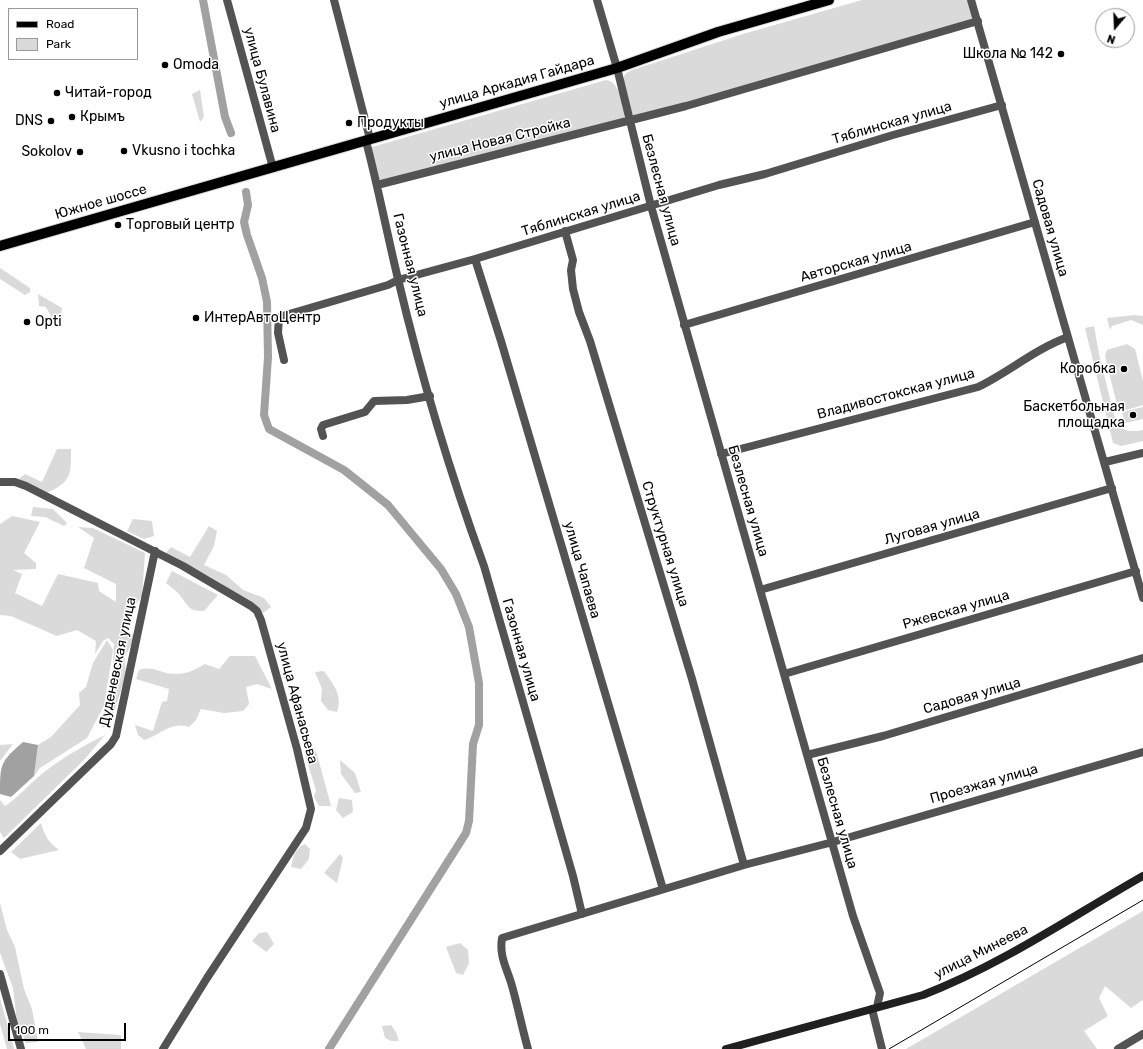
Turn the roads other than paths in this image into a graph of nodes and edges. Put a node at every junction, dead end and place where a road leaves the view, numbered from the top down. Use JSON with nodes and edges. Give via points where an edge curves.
{"nodes":[{"id":1,"x":227,"y":0,"type":"edge"},
{"id":2,"x":334,"y":0,"type":"edge"},
{"id":3,"x":597,"y":0,"type":"edge"},
{"id":4,"x":829,"y":0,"type":"edge"},
{"id":5,"x":971,"y":0,"type":"edge"},
{"id":6,"x":978,"y":21,"type":"junction"},
{"id":7,"x":617,"y":68,"type":"junction"},
{"id":8,"x":1002,"y":105,"type":"junction"},
{"id":9,"x":630,"y":121,"type":"junction"},
{"id":10,"x":368,"y":140,"type":"junction"},
{"id":11,"x":273,"y":168,"type":"junction"},
{"id":12,"x":211,"y":185,"type":"joint"},
{"id":13,"x":377,"y":185,"type":"junction"},
{"id":14,"x":651,"y":206,"type":"junction"},
{"id":15,"x":1035,"y":222,"type":"junction"},
{"id":16,"x":565,"y":231,"type":"junction"},
{"id":17,"x":0,"y":246,"type":"edge"},
{"id":18,"x":475,"y":260,"type":"junction"},
{"id":19,"x":398,"y":280,"type":"junction"},
{"id":20,"x":684,"y":325,"type":"junction"},
{"id":21,"x":1068,"y":337,"type":"junction"},
{"id":22,"x":284,"y":360,"type":"dead end"},
{"id":23,"x":430,"y":396,"type":"junction"},
{"id":24,"x":323,"y":436,"type":"dead end"},
{"id":25,"x":1143,"y":453,"type":"edge"},
{"id":26,"x":721,"y":454,"type":"junction"},
{"id":27,"x":1105,"y":462,"type":"junction"},
{"id":28,"x":0,"y":482,"type":"edge"},
{"id":29,"x":1112,"y":488,"type":"junction"},
{"id":30,"x":155,"y":551,"type":"junction"},
{"id":31,"x":1136,"y":571,"type":"junction"},
{"id":32,"x":760,"y":590,"type":"junction"},
{"id":33,"x":1143,"y":598,"type":"edge"},
{"id":34,"x":1143,"y":658,"type":"edge"},
{"id":35,"x":784,"y":674,"type":"junction"},
{"id":36,"x":1143,"y":752,"type":"edge"},
{"id":37,"x":807,"y":755,"type":"junction"},
{"id":38,"x":833,"y":842,"type":"junction"},
{"id":39,"x":0,"y":851,"type":"edge"},
{"id":40,"x":744,"y":865,"type":"junction"},
{"id":41,"x":1143,"y":876,"type":"edge"},
{"id":42,"x":663,"y":889,"type":"junction"},
{"id":43,"x":582,"y":914,"type":"junction"},
{"id":44,"x":0,"y":974,"type":"edge"},
{"id":45,"x":875,"y":1008,"type":"junction"},
{"id":46,"x":1143,"y":1034,"type":"edge"},
{"id":47,"x":21,"y":1049,"type":"edge"},
{"id":48,"x":163,"y":1049,"type":"edge"},
{"id":49,"x":528,"y":1049,"type":"edge"},
{"id":50,"x":726,"y":1049,"type":"edge"},
{"id":51,"x":882,"y":1049,"type":"edge"},
{"id":52,"x":1118,"y":1049,"type":"edge"}],
"edges":[{"from":1,"to":11,"type":"street","name":"улица Булавина"},
{"from":2,"to":10,"type":"street","name":"Газонная улица"},
{"from":3,"to":7,"type":"street","name":"Безлесная улица"},
{"from":4,"to":7,"type":"main road","name":"улица Аркадия Гайдара","via":[[718,32]]},
{"from":5,"to":6,"type":"street","name":"Садовая улица"},
{"from":6,"to":8,"type":"street","name":"Садовая улица"},
{"from":6,"to":9,"type":"street","name":"улица Новая Стройка"},
{"from":7,"to":9,"type":"street","name":"Безлесная улица"},
{"from":7,"to":10,"type":"main road","name":"улица Аркадия Гайдара"},
{"from":8,"to":14,"type":"street","name":"Тяблинская улица"},
{"from":8,"to":15,"type":"street","name":"Садовая улица"},
{"from":9,"to":13,"type":"street","name":"улица Новая Стройка"},
{"from":9,"to":14,"type":"street","name":"Безлесная улица"},
{"from":10,"to":11,"type":"main road","name":"улица Аркадия Гайдара"},
{"from":10,"to":13,"type":"street","name":"Газонная улица"},
{"from":11,"to":12,"type":"main road","name":"улица Аркадия Гайдара"},
{"from":12,"to":17,"type":"main road","name":"Южное шоссе"},
{"from":13,"to":19,"type":"street","name":"Газонная улица"},
{"from":14,"to":16,"type":"street","name":"Тяблинская улица"},
{"from":14,"to":20,"type":"street","name":"Безлесная улица"},
{"from":15,"to":20,"type":"street","name":"Авторская улица"},
{"from":15,"to":21,"type":"street","name":"Садовая улица"},
{"from":16,"to":18,"type":"street","name":"Тяблинская улица"},
{"from":16,"to":40,"type":"street","name":"Структурная улица","via":[[573,260],[572,282],[579,312],[667,596]]},
{"from":18,"to":19,"type":"street","name":"Тяблинская улица"},
{"from":18,"to":42,"type":"street","name":"улица Чапаева"},
{"from":19,"to":22,"type":"street","name":"Тяблинская улица","via":[[279,317],[278,333]]},
{"from":19,"to":23,"type":"street","name":"Газонная улица"},
{"from":20,"to":26,"type":"street","name":"Безлесная улица"},
{"from":21,"to":26,"type":"street","name":"Владивостокская улица","via":[[1046,346],[1008,371],[972,389]]},
{"from":21,"to":27,"type":"street","name":"Садовая улица"},
{"from":23,"to":24,"type":"street","via":[[374,401],[365,412],[323,425]]},
{"from":23,"to":43,"type":"street","name":"Газонная улица","via":[[484,566]]},
{"from":25,"to":27,"type":"street"},
{"from":26,"to":32,"type":"street","name":"Безлесная улица"},
{"from":27,"to":29,"type":"street","name":"Садовая улица"},
{"from":28,"to":30,"type":"street","name":"улица Афанасьева","via":[[15,482],[26,486]]},
{"from":29,"to":31,"type":"street","name":"Садовая улица"},
{"from":29,"to":32,"type":"street","name":"Луговая улица"},
{"from":30,"to":39,"type":"street","name":"Дуденевская улица","via":[[116,736],[111,744]]},
{"from":30,"to":48,"type":"street","name":"улица Афанасьева","via":[[228,591],[257,611],[292,730],[311,810],[306,828]]},
{"from":31,"to":33,"type":"street","name":"Садовая улица"},
{"from":31,"to":35,"type":"street","name":"Ржевская улица"},
{"from":32,"to":35,"type":"street","name":"Безлесная улица"},
{"from":34,"to":37,"type":"street","name":"Садовая улица","via":[[883,736]]},
{"from":35,"to":37,"type":"street","name":"Безлесная улица"},
{"from":36,"to":38,"type":"street","name":"Проезжая улица"},
{"from":37,"to":38,"type":"street","name":"Безлесная улица"},
{"from":38,"to":40,"type":"street","name":"Проезжая улица"},
{"from":38,"to":45,"type":"street","name":"Безлесная улица","via":[[853,916],[880,993]]},
{"from":40,"to":42,"type":"street","name":"Проезжая улица"},
{"from":41,"to":45,"type":"main road","name":"улица Минеева","via":[[984,968],[923,995]]},
{"from":42,"to":43,"type":"street","name":"Проезжая улица"},
{"from":43,"to":49,"type":"street","name":"Проезжая улица","via":[[502,938],[500,950],[503,964],[511,984]]},
{"from":44,"to":47,"type":"street"},
{"from":45,"to":50,"type":"main road","name":"улица Минеева"},
{"from":45,"to":51,"type":"street","name":"Безлесная улица"},
{"from":46,"to":52,"type":"street"}]}
